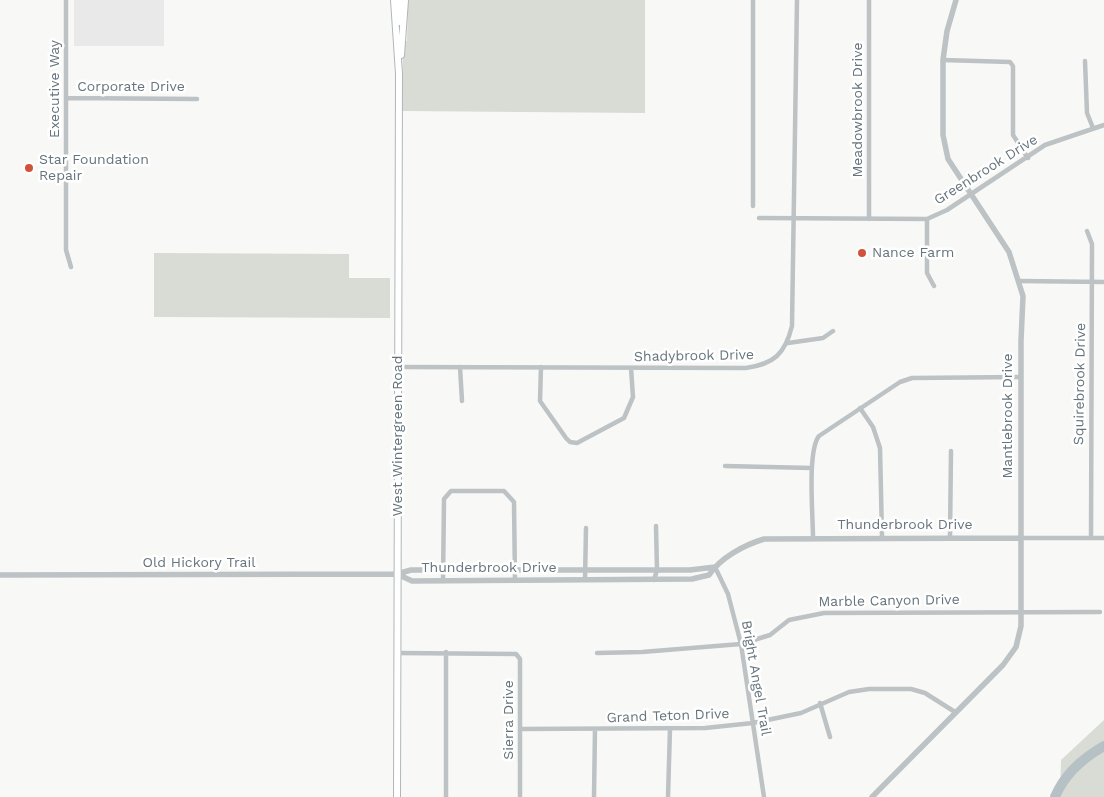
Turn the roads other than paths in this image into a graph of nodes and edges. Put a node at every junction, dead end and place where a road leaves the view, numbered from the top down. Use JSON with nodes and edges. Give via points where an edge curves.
{"nodes":[{"id":1,"x":66,"y":0,"type":"edge"},
{"id":2,"x":394,"y":0,"type":"edge"},
{"id":3,"x":399,"y":0,"type":"edge"},
{"id":4,"x":405,"y":0,"type":"edge"},
{"id":5,"x":753,"y":0,"type":"edge"},
{"id":6,"x":797,"y":0,"type":"edge"},
{"id":7,"x":869,"y":0,"type":"edge"},
{"id":8,"x":956,"y":0,"type":"edge"},
{"id":9,"x":401,"y":53,"type":"junction"},
{"id":10,"x":943,"y":60,"type":"junction"},
{"id":11,"x":1085,"y":61,"type":"dead end"},
{"id":12,"x":400,"y":74,"type":"junction"},
{"id":13,"x":66,"y":98,"type":"junction"},
{"id":14,"x":196,"y":98,"type":"dead end"},
{"id":15,"x":1104,"y":125,"type":"edge"},
{"id":16,"x":1093,"y":128,"type":"junction"},
{"id":17,"x":1028,"y":158,"type":"junction"},
{"id":18,"x":972,"y":194,"type":"junction"},
{"id":19,"x":752,"y":206,"type":"dead end"},
{"id":20,"x":758,"y":218,"type":"dead end"},
{"id":21,"x":792,"y":219,"type":"junction"},
{"id":22,"x":870,"y":219,"type":"junction"},
{"id":23,"x":927,"y":219,"type":"junction"},
{"id":24,"x":1086,"y":231,"type":"dead end"},
{"id":25,"x":71,"y":267,"type":"dead end"},
{"id":26,"x":1020,"y":282,"type":"junction"},
{"id":27,"x":1092,"y":282,"type":"junction"},
{"id":28,"x":1104,"y":282,"type":"edge"},
{"id":29,"x":934,"y":286,"type":"dead end"},
{"id":30,"x":834,"y":331,"type":"dead end"},
{"id":31,"x":788,"y":342,"type":"junction"},
{"id":32,"x":398,"y":367,"type":"junction"},
{"id":33,"x":460,"y":367,"type":"junction"},
{"id":34,"x":541,"y":368,"type":"junction"},
{"id":35,"x":631,"y":368,"type":"junction"},
{"id":36,"x":1021,"y":377,"type":"junction"},
{"id":37,"x":462,"y":401,"type":"dead end"},
{"id":38,"x":860,"y":408,"type":"junction"},
{"id":39,"x":951,"y":451,"type":"dead end"},
{"id":40,"x":725,"y":466,"type":"dead end"},
{"id":41,"x":812,"y":468,"type":"junction"},
{"id":42,"x":656,"y":526,"type":"dead end"},
{"id":43,"x":586,"y":528,"type":"dead end"},
{"id":44,"x":813,"y":537,"type":"junction"},
{"id":45,"x":882,"y":537,"type":"junction"},
{"id":46,"x":950,"y":538,"type":"junction"},
{"id":47,"x":1021,"y":538,"type":"junction"},
{"id":48,"x":1091,"y":538,"type":"junction"},
{"id":49,"x":1104,"y":538,"type":"edge"},
{"id":50,"x":715,"y":567,"type":"junction"},
{"id":51,"x":443,"y":570,"type":"junction"},
{"id":52,"x":585,"y":570,"type":"junction"},
{"id":53,"x":657,"y":570,"type":"junction"},
{"id":54,"x":515,"y":571,"type":"junction"},
{"id":55,"x":397,"y":574,"type":"junction"},
{"id":56,"x":0,"y":576,"type":"edge"},
{"id":57,"x":585,"y":580,"type":"junction"},
{"id":58,"x":654,"y":580,"type":"junction"},
{"id":59,"x":443,"y":581,"type":"junction"},
{"id":60,"x":515,"y":581,"type":"junction"},
{"id":61,"x":1021,"y":611,"type":"junction"},
{"id":62,"x":1100,"y":612,"type":"dead end"},
{"id":63,"x":741,"y":644,"type":"junction"},
{"id":64,"x":446,"y":652,"type":"junction"},
{"id":65,"x":397,"y":653,"type":"junction"},
{"id":66,"x":597,"y":653,"type":"dead end"},
{"id":67,"x":820,"y":703,"type":"junction"},
{"id":68,"x":955,"y":712,"type":"junction"},
{"id":69,"x":753,"y":723,"type":"junction"},
{"id":70,"x":520,"y":729,"type":"junction"},
{"id":71,"x":595,"y":729,"type":"junction"},
{"id":72,"x":670,"y":729,"type":"junction"},
{"id":73,"x":830,"y":737,"type":"dead end"},
{"id":74,"x":874,"y":796,"type":"edge"},
{"id":75,"x":397,"y":797,"type":"edge"},
{"id":76,"x":446,"y":797,"type":"edge"},
{"id":77,"x":520,"y":797,"type":"edge"},
{"id":78,"x":594,"y":797,"type":"edge"},
{"id":79,"x":668,"y":797,"type":"edge"},
{"id":80,"x":764,"y":797,"type":"edge"}],
"edges":[{"from":1,"to":13,"type":"street","name":"Executive Way"},
{"from":2,"to":12,"type":"main road","name":"West Wintergreen Road"},
{"from":3,"to":9,"type":"main road"},
{"from":4,"to":9,"type":"main road","name":"West Wintergreen Road"},
{"from":5,"to":19,"type":"street"},
{"from":6,"to":21,"type":"street"},
{"from":7,"to":22,"type":"street","name":"Meadowbrook Drive"},
{"from":8,"to":10,"type":"street","name":"Mantlebrook Drive"},
{"from":9,"to":12,"type":"main road","name":"West Wintergreen Road"},
{"from":10,"to":17,"type":"street","via":[[1010,62],[1013,66],[1013,135]]},
{"from":10,"to":18,"type":"street","name":"Mantlebrook Drive","via":[[942,135],[948,159]]},
{"from":11,"to":16,"type":"street","via":[[1087,113]]},
{"from":12,"to":32,"type":"main road","name":"West Wintergreen Road"},
{"from":13,"to":14,"type":"street","name":"Corporate Drive"},
{"from":13,"to":25,"type":"street","name":"Executive Way","via":[[66,250]]},
{"from":15,"to":16,"type":"street","name":"Greenbrook Drive"},
{"from":16,"to":17,"type":"street","name":"Greenbrook Drive","via":[[1046,145]]},
{"from":17,"to":18,"type":"street","name":"Greenbrook Drive"},
{"from":18,"to":23,"type":"street","name":"Greenbrook Drive"},
{"from":18,"to":26,"type":"street","name":"Mantlebrook Drive","via":[[1009,252]]},
{"from":20,"to":21,"type":"street","name":"Greenbrook Drive"},
{"from":21,"to":22,"type":"street","name":"Greenbrook Drive"},
{"from":21,"to":31,"type":"street","via":[[792,326]]},
{"from":22,"to":23,"type":"street","name":"Greenbrook Drive"},
{"from":23,"to":29,"type":"street","via":[[927,273]]},
{"from":24,"to":27,"type":"street","name":"Squirebrook Drive","via":[[1092,244]]},
{"from":26,"to":27,"type":"street"},
{"from":26,"to":36,"type":"street","name":"Mantlebrook Drive","via":[[1023,296]]},
{"from":27,"to":28,"type":"street"},
{"from":27,"to":48,"type":"street","name":"Squirebrook Drive"},
{"from":30,"to":31,"type":"street","via":[[823,338]]},
{"from":31,"to":35,"type":"street","name":"Shadybrook Drive","via":[[771,362],[763,366]]},
{"from":32,"to":33,"type":"street","name":"Shadybrook Drive"},
{"from":32,"to":55,"type":"main road","name":"West Wintergreen Road"},
{"from":33,"to":34,"type":"street","name":"Shadybrook Drive"},
{"from":33,"to":37,"type":"street"},
{"from":34,"to":35,"type":"street","name":"Shadybrook Drive"},
{"from":34,"to":35,"type":"street","via":[[540,401],[566,438],[577,443],[624,418],[633,397]]},
{"from":36,"to":38,"type":"street","via":[[912,378],[900,382]]},
{"from":36,"to":47,"type":"street","name":"Mantlebrook Drive"},
{"from":38,"to":41,"type":"street","via":[[815,440]]},
{"from":38,"to":45,"type":"street","via":[[873,427],[880,448]]},
{"from":39,"to":46,"type":"street"},
{"from":40,"to":41,"type":"street"},
{"from":41,"to":44,"type":"street"},
{"from":42,"to":53,"type":"street"},
{"from":43,"to":52,"type":"street"},
{"from":44,"to":45,"type":"street","name":"Thunderbrook Drive"},
{"from":44,"to":50,"type":"street","name":"Thunderbrook Drive","via":[[764,539],[746,546]]},
{"from":45,"to":46,"type":"street","name":"Thunderbrook Drive"},
{"from":46,"to":47,"type":"street","name":"Thunderbrook Drive"},
{"from":47,"to":48,"type":"street","name":"Thunderbrook Drive"},
{"from":47,"to":61,"type":"street","name":"Mantlebrook Drive"},
{"from":48,"to":49,"type":"street","name":"Thunderbrook Drive"},
{"from":50,"to":53,"type":"street","name":"Thunderbrook Drive"},
{"from":50,"to":58,"type":"street","name":"Thunderbrook Drive","via":[[709,575],[692,579]]},
{"from":50,"to":63,"type":"street","name":"Bright Angel Trail","via":[[728,594]]},
{"from":51,"to":54,"type":"street","name":"Thunderbrook Drive"},
{"from":51,"to":54,"type":"street","via":[[444,499],[451,491],[480,490],[504,492],[514,502]]},
{"from":51,"to":55,"type":"street","name":"Thunderbrook Drive","via":[[411,570]]},
{"from":51,"to":59,"type":"street"},
{"from":52,"to":53,"type":"street","name":"Thunderbrook Drive"},
{"from":52,"to":54,"type":"street","name":"Thunderbrook Drive"},
{"from":52,"to":57,"type":"street"},
{"from":53,"to":58,"type":"street"},
{"from":54,"to":60,"type":"street"},
{"from":55,"to":56,"type":"street","name":"Old Hickory Trail"},
{"from":55,"to":59,"type":"street","name":"Thunderbrook Drive","via":[[412,581]]},
{"from":55,"to":65,"type":"main road","name":"West Wintergreen Road"},
{"from":57,"to":58,"type":"street","name":"Thunderbrook Drive"},
{"from":57,"to":60,"type":"street","name":"Thunderbrook Drive"},
{"from":59,"to":60,"type":"street","name":"Thunderbrook Drive"},
{"from":61,"to":62,"type":"street","name":"Marble Canyon Drive"},
{"from":61,"to":63,"type":"street","name":"Marble Canyon Drive","via":[[824,613],[789,620],[770,635]]},
{"from":61,"to":68,"type":"street","name":"Mantlebrook Drive","via":[[1016,647],[1003,665]]},
{"from":63,"to":66,"type":"street","name":"Marble Canyon Drive"},
{"from":63,"to":69,"type":"street","name":"Bright Angel Trail"},
{"from":64,"to":65,"type":"street"},
{"from":64,"to":70,"type":"street","name":"Sierra Drive","via":[[516,654],[520,659]]},
{"from":64,"to":76,"type":"street"},
{"from":65,"to":75,"type":"main road","name":"West Wintergreen Road"},
{"from":67,"to":68,"type":"street","name":"Grand Teton Drive","via":[[849,692],[911,689],[925,692]]},
{"from":67,"to":69,"type":"street","name":"Grand Teton Drive","via":[[801,713]]},
{"from":67,"to":73,"type":"street"},
{"from":68,"to":74,"type":"street","name":"Mantlebrook Drive"},
{"from":69,"to":72,"type":"street","name":"Grand Teton Drive"},
{"from":69,"to":80,"type":"street","name":"Bright Angel Trail"},
{"from":70,"to":71,"type":"street","name":"Grand Teton Drive"},
{"from":70,"to":77,"type":"street","name":"Sierra Drive"},
{"from":71,"to":72,"type":"street","name":"Grand Teton Drive"},
{"from":71,"to":78,"type":"street"},
{"from":72,"to":79,"type":"street"}]}
